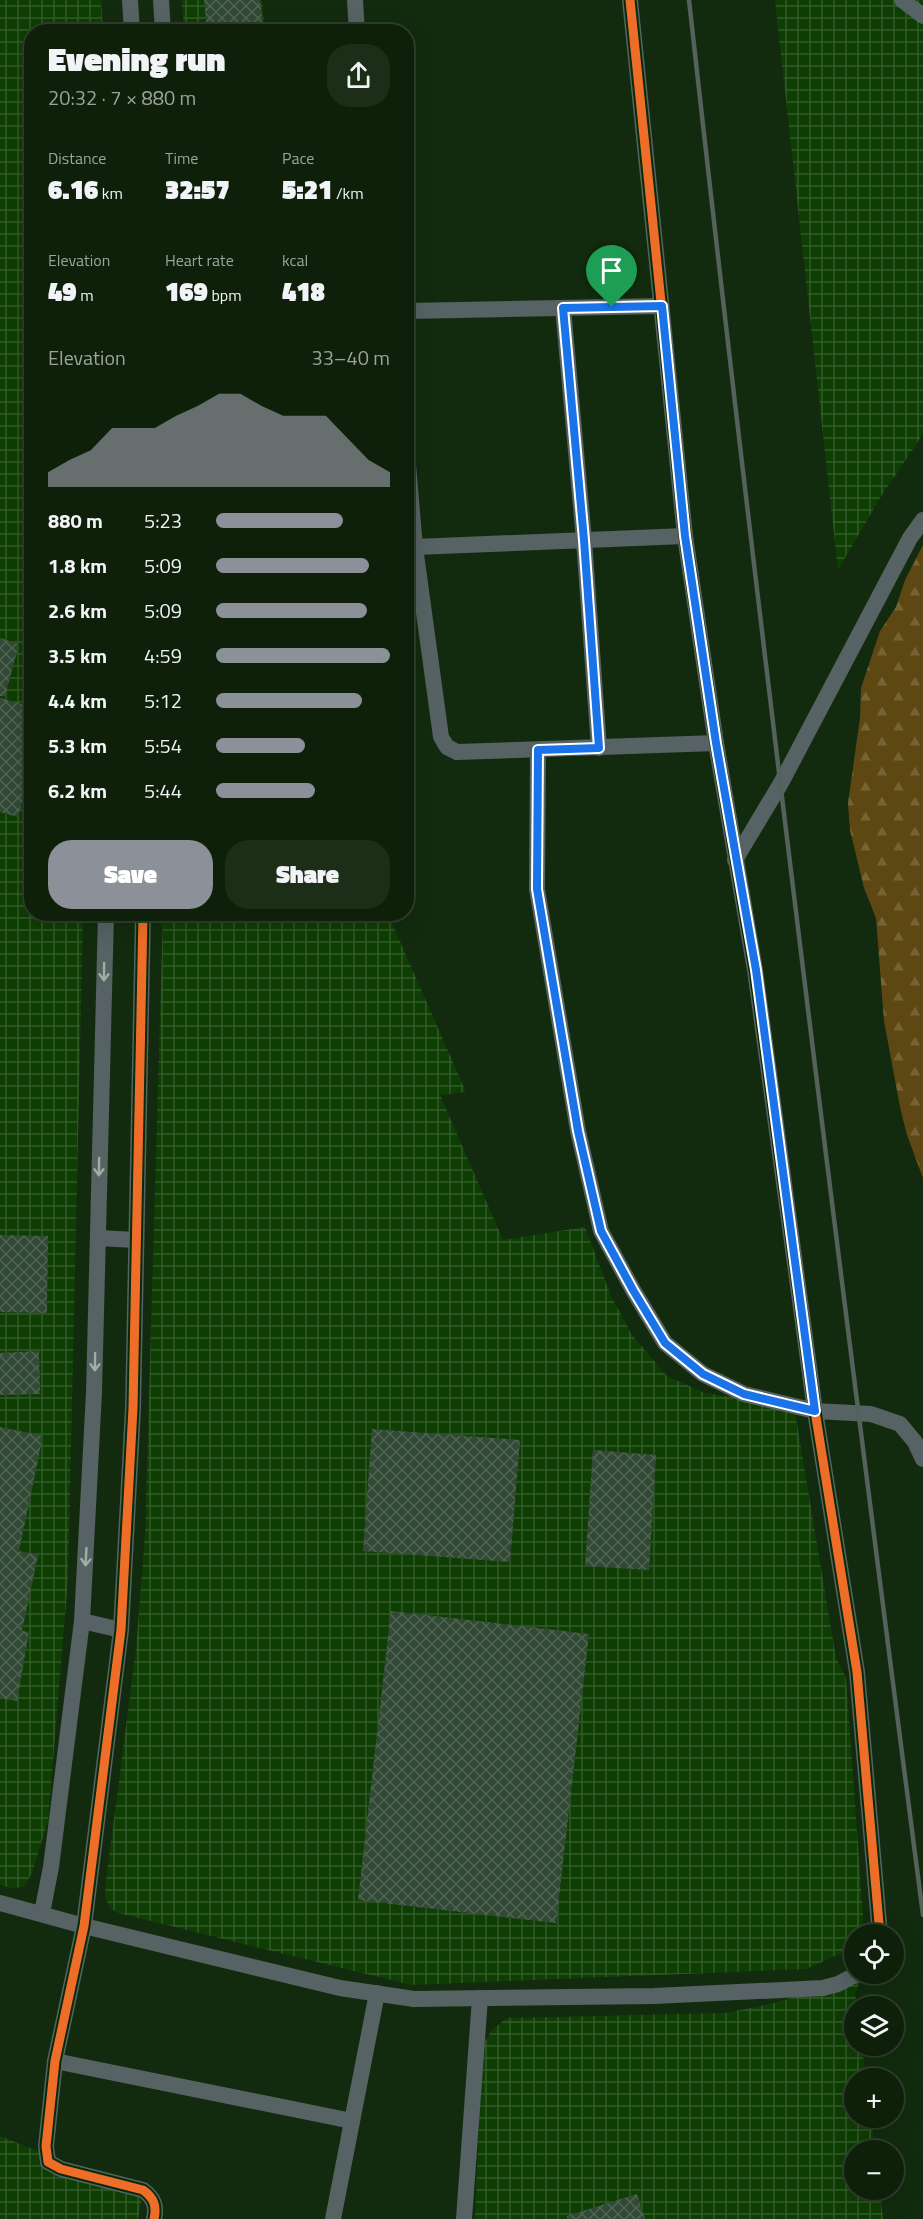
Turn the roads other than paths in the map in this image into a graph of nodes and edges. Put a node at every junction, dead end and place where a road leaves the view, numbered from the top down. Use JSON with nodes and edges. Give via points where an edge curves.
{"nodes":[{"id":1,"x":130,"y":0,"type":"edge"},
{"id":2,"x":161,"y":0,"type":"edge"},
{"id":3,"x":355,"y":0,"type":"edge"},
{"id":4,"x":630,"y":0,"type":"edge"},
{"id":5,"x":902,"y":0,"type":"edge"},
{"id":6,"x":923,"y":16,"type":"edge"},
{"id":7,"x":132,"y":24,"type":"edge"},
{"id":8,"x":162,"y":24,"type":"edge"},
{"id":9,"x":356,"y":24,"type":"edge"},
{"id":10,"x":662,"y":306,"type":"junction"},
{"id":11,"x":563,"y":308,"type":"junction"},
{"id":12,"x":414,"y":311,"type":"edge"},
{"id":13,"x":923,"y":520,"type":"edge"},
{"id":14,"x":414,"y":535,"type":"edge"},
{"id":15,"x":685,"y":536,"type":"junction"},
{"id":16,"x":584,"y":540,"type":"junction"},
{"id":17,"x":415,"y":547,"type":"junction"},
{"id":18,"x":716,"y":743,"type":"junction"},
{"id":19,"x":599,"y":748,"type":"junction"},
{"id":20,"x":538,"y":750,"type":"junction"},
{"id":21,"x":735,"y":860,"type":"junction"},
{"id":22,"x":106,"y":921,"type":"edge"},
{"id":23,"x":143,"y":921,"type":"edge"},
{"id":24,"x":98,"y":1238,"type":"junction"},
{"id":25,"x":136,"y":1240,"type":"junction"},
{"id":26,"x":815,"y":1411,"type":"junction"},
{"id":27,"x":923,"y":1460,"type":"edge"},
{"id":28,"x":82,"y":1621,"type":"junction"},
{"id":29,"x":121,"y":1630,"type":"junction"},
{"id":30,"x":0,"y":1904,"type":"edge"},
{"id":31,"x":42,"y":1913,"type":"junction"},
{"id":32,"x":879,"y":1924,"type":"edge"},
{"id":33,"x":84,"y":1926,"type":"junction"},
{"id":34,"x":844,"y":1981,"type":"edge"},
{"id":35,"x":377,"y":1993,"type":"junction"},
{"id":36,"x":480,"y":1998,"type":"junction"},
{"id":37,"x":55,"y":2061,"type":"junction"},
{"id":38,"x":352,"y":2121,"type":"junction"},
{"id":39,"x":154,"y":2219,"type":"edge"},
{"id":40,"x":333,"y":2219,"type":"edge"},
{"id":41,"x":464,"y":2219,"type":"edge"}],
"edges":[{"from":1,"to":7,"type":"street"},
{"from":2,"to":8,"type":"street"},
{"from":3,"to":9,"type":"street"},
{"from":4,"to":10,"type":"street"},
{"from":5,"to":6,"type":"street"},
{"from":10,"to":11,"type":"street"},
{"from":10,"to":15,"type":"street"},
{"from":11,"to":12,"type":"street"},
{"from":11,"to":16,"type":"street"},
{"from":13,"to":21,"type":"street"},
{"from":14,"to":17,"type":"street"},
{"from":15,"to":16,"type":"street"},
{"from":15,"to":18,"type":"street"},
{"from":16,"to":17,"type":"street"},
{"from":16,"to":19,"type":"street"},
{"from":17,"to":20,"type":"street","via":[[441,737],[447,747],[457,752]]},
{"from":18,"to":19,"type":"street"},
{"from":18,"to":21,"type":"street"},
{"from":19,"to":20,"type":"street"},
{"from":20,"to":26,"type":"street","via":[[537,889],[578,1131],[601,1231],[665,1343],[703,1374],[744,1394]]},
{"from":21,"to":26,"type":"street","via":[[756,970]]},
{"from":22,"to":24,"type":"street","one_way":true},
{"from":23,"to":25,"type":"street"},
{"from":24,"to":25,"type":"street"},
{"from":24,"to":28,"type":"street","one_way":true},
{"from":25,"to":29,"type":"street","via":[[133,1408]]},
{"from":26,"to":27,"type":"street","via":[[871,1414],[900,1424]]},
{"from":26,"to":32,"type":"street","via":[[857,1672]]},
{"from":28,"to":29,"type":"street"},
{"from":28,"to":31,"type":"street"},
{"from":29,"to":33,"type":"street"},
{"from":30,"to":31,"type":"street"},
{"from":31,"to":33,"type":"street"},
{"from":33,"to":35,"type":"street","via":[[340,1988]]},
{"from":33,"to":37,"type":"street"},
{"from":34,"to":36,"type":"street","via":[[824,1988],[654,1996]]},
{"from":35,"to":36,"type":"street","via":[[414,1999]]},
{"from":35,"to":38,"type":"street"},
{"from":36,"to":41,"type":"street"},
{"from":37,"to":38,"type":"street"},
{"from":37,"to":39,"type":"street","via":[[46,2146],[48,2162],[61,2169],[143,2190],[153,2197]]},
{"from":38,"to":40,"type":"street"}]}
